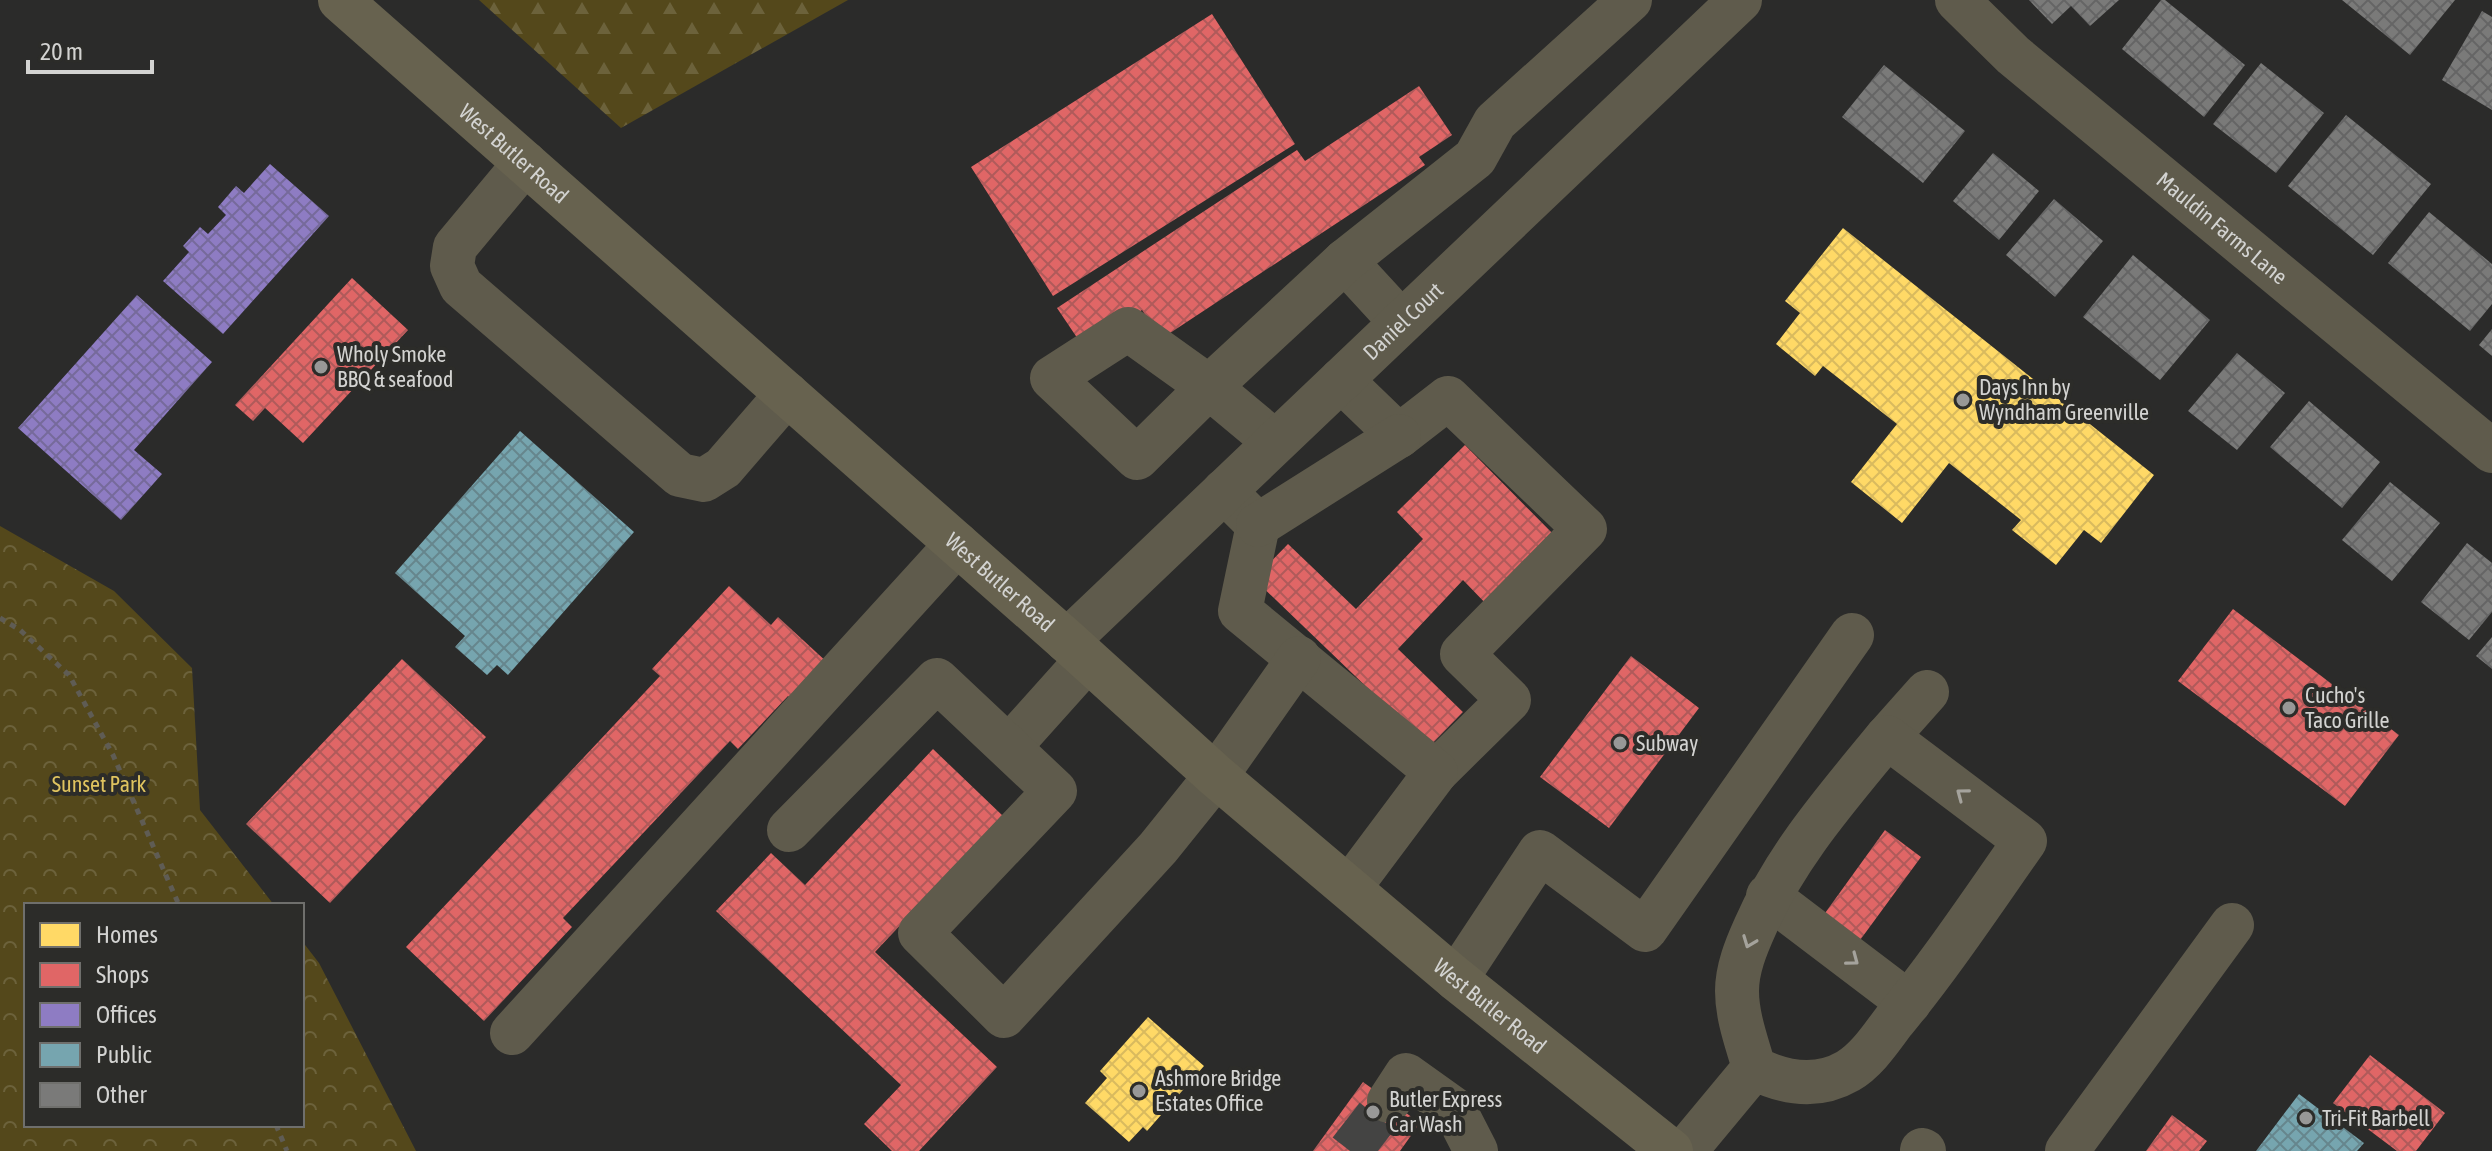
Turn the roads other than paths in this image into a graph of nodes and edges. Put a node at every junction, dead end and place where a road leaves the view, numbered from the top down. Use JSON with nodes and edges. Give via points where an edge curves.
{"nodes":[{"id":1,"x":340,"y":0,"type":"edge"},
{"id":2,"x":1630,"y":0,"type":"edge"},
{"id":3,"x":1740,"y":0,"type":"edge"},
{"id":4,"x":1957,"y":0,"type":"edge"},
{"id":5,"x":1475,"y":158,"type":"junction"},
{"id":6,"x":525,"y":163,"type":"junction"},
{"id":7,"x":1521,"y":208,"type":"junction"},
{"id":8,"x":1345,"y":261,"type":"junction"},
{"id":9,"x":1401,"y":322,"type":"junction"},
{"id":10,"x":1341,"y":380,"type":"junction"},
{"id":11,"x":787,"y":394,"type":"junction"},
{"id":12,"x":1399,"y":436,"type":"junction"},
{"id":13,"x":1275,"y":442,"type":"junction"},
{"id":14,"x":2492,"y":451,"type":"edge"},
{"id":15,"x":1224,"y":491,"type":"junction"},
{"id":16,"x":1258,"y":525,"type":"junction"},
{"id":17,"x":957,"y":544,"type":"junction"},
{"id":18,"x":1852,"y":635,"type":"dead end"},
{"id":19,"x":1077,"y":650,"type":"junction"},
{"id":20,"x":1299,"y":658,"type":"junction"},
{"id":21,"x":1927,"y":692,"type":"dead end"},
{"id":22,"x":1887,"y":737,"type":"junction"},
{"id":23,"x":1009,"y":747,"type":"junction"},
{"id":24,"x":1436,"y":772,"type":"junction"},
{"id":25,"x":1216,"y":776,"type":"junction"},
{"id":26,"x":789,"y":830,"type":"dead end"},
{"id":27,"x":1350,"y":887,"type":"junction"},
{"id":28,"x":1768,"y":896,"type":"junction"},
{"id":29,"x":2232,"y":925,"type":"dead end"},
{"id":30,"x":1456,"y":979,"type":"junction"},
{"id":31,"x":1909,"y":1003,"type":"junction"},
{"id":32,"x":512,"y":1033,"type":"dead end"},
{"id":33,"x":1754,"y":1068,"type":"junction"},
{"id":34,"x":1389,"y":1101,"type":"tunnel mouth"},
{"id":35,"x":1476,"y":1151,"type":"edge"},
{"id":36,"x":1671,"y":1151,"type":"edge"},
{"id":37,"x":1685,"y":1151,"type":"edge"},
{"id":38,"x":2067,"y":1151,"type":"edge"}],
"edges":[{"from":1,"to":6,"type":"main road","name":"West Butler Road"},
{"from":2,"to":5,"type":"street","via":[[1495,122]]},
{"from":3,"to":7,"type":"street","name":"Daniel Court"},
{"from":4,"to":14,"type":"street","name":"Mauldin Farms Lane","via":[[2013,55]]},
{"from":5,"to":7,"type":"street"},
{"from":5,"to":8,"type":"street"},
{"from":6,"to":11,"type":"main road","name":"West Butler Road"},
{"from":6,"to":11,"type":"street","via":[[455,247],[452,266],[461,286],[680,475],[704,480],[723,468]]},
{"from":7,"to":9,"type":"street","name":"Daniel Court"},
{"from":8,"to":9,"type":"street"},
{"from":8,"to":13,"type":"street","via":[[1209,387]]},
{"from":9,"to":10,"type":"street","name":"Daniel Court"},
{"from":10,"to":12,"type":"street"},
{"from":10,"to":13,"type":"street","name":"Daniel Court"},
{"from":11,"to":17,"type":"main road","name":"West Butler Road"},
{"from":12,"to":16,"type":"street"},
{"from":12,"to":24,"type":"street","via":[[1448,398],[1585,529],[1462,654],[1509,700]]},
{"from":13,"to":15,"type":"street","name":"Daniel Court"},
{"from":15,"to":16,"type":"street"},
{"from":15,"to":19,"type":"street","name":"Daniel Court"},
{"from":16,"to":20,"type":"street","via":[[1240,611]]},
{"from":17,"to":19,"type":"main road","name":"West Butler Road"},
{"from":17,"to":32,"type":"street"},
{"from":18,"to":30,"type":"street","via":[[1645,930],[1540,852]]},
{"from":19,"to":23,"type":"street","name":"Daniel Court"},
{"from":19,"to":25,"type":"main road","name":"West Butler Road"},
{"from":20,"to":24,"type":"street"},
{"from":20,"to":25,"type":"street"},
{"from":21,"to":22,"type":"street"},
{"from":22,"to":28,"type":"street","via":[[1804,838]]},
{"from":31,"to":22,"type":"street","one_way":true,"via":[[2025,841]]},
{"from":23,"to":25,"type":"street","via":[[1055,791],[920,933],[1004,1016],[1158,848]]},
{"from":23,"to":26,"type":"street","via":[[937,680]]},
{"from":24,"to":27,"type":"street"},
{"from":25,"to":27,"type":"main road","name":"West Butler Road"},
{"from":27,"to":30,"type":"main road","name":"West Butler Road"},
{"from":28,"to":31,"type":"street","one_way":true},
{"from":28,"to":33,"type":"street","one_way":true,"via":[[1741,962],[1737,989]]},
{"from":29,"to":38,"type":"street"},
{"from":30,"to":36,"type":"main road","name":"West Butler Road"},
{"from":31,"to":33,"type":"street","via":[[1846,1073],[1798,1083]]},
{"from":33,"to":37,"type":"street"},
{"from":34,"to":35,"type":"street","via":[[1406,1075],[1455,1110]]}]}
